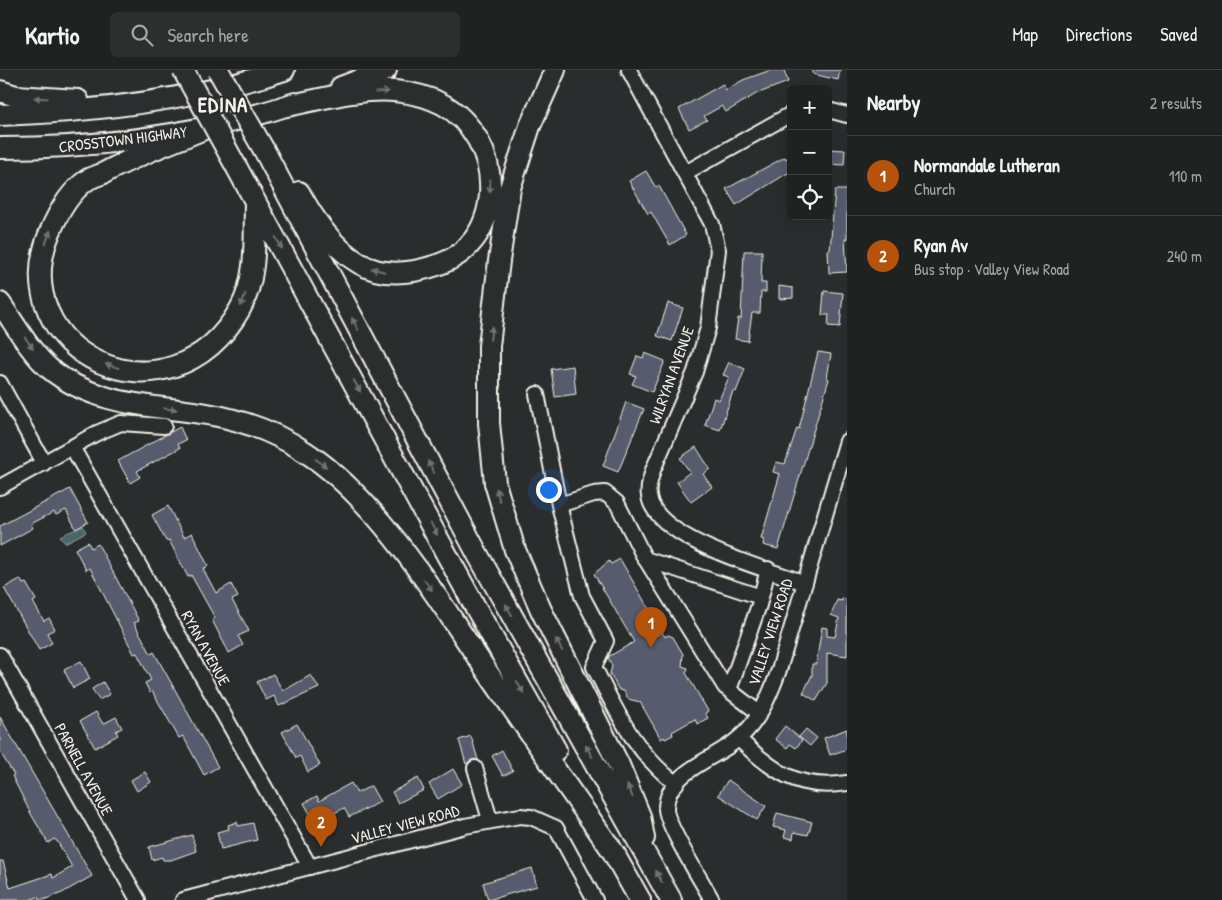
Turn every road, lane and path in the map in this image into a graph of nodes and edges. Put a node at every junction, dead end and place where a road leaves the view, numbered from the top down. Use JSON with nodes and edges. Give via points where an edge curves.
{"nodes":[{"id":1,"x":183,"y":70,"type":"edge"},
{"id":2,"x":218,"y":70,"type":"edge"},
{"id":3,"x":252,"y":70,"type":"edge"},
{"id":4,"x":284,"y":70,"type":"edge"},
{"id":5,"x":386,"y":70,"type":"edge"},
{"id":6,"x":555,"y":70,"type":"edge"},
{"id":7,"x":629,"y":70,"type":"edge"},
{"id":8,"x":208,"y":90,"type":"junction"},
{"id":9,"x":0,"y":92,"type":"edge"},
{"id":10,"x":142,"y":103,"type":"junction"},
{"id":11,"x":282,"y":107,"type":"junction"},
{"id":12,"x":832,"y":111,"type":"edge"},
{"id":13,"x":0,"y":115,"type":"edge"},
{"id":14,"x":847,"y":115,"type":"edge"},
{"id":15,"x":787,"y":116,"type":"edge"},
{"id":16,"x":204,"y":129,"type":"junction"},
{"id":17,"x":0,"y":148,"type":"edge"},
{"id":18,"x":264,"y":150,"type":"junction"},
{"id":19,"x":685,"y":173,"type":"junction"},
{"id":20,"x":255,"y":200,"type":"junction"},
{"id":21,"x":0,"y":303,"type":"edge"},
{"id":22,"x":0,"y":383,"type":"edge"},
{"id":23,"x":537,"y":394,"type":"dead end"},
{"id":24,"x":164,"y":426,"type":"dead end"},
{"id":25,"x":72,"y":447,"type":"junction"},
{"id":26,"x":846,"y":450,"type":"edge"},
{"id":27,"x":44,"y":463,"type":"junction"},
{"id":28,"x":0,"y":487,"type":"edge"},
{"id":29,"x":559,"y":505,"type":"junction"},
{"id":30,"x":645,"y":559,"type":"junction"},
{"id":31,"x":768,"y":569,"type":"junction"},
{"id":32,"x":804,"y":583,"type":"junction"},
{"id":33,"x":761,"y":597,"type":"junction"},
{"id":34,"x":0,"y":655,"type":"edge"},
{"id":35,"x":729,"y":690,"type":"junction"},
{"id":36,"x":759,"y":713,"type":"junction"},
{"id":37,"x":739,"y":739,"type":"junction"},
{"id":38,"x":475,"y":768,"type":"dead end"},
{"id":39,"x":847,"y":782,"type":"edge"},
{"id":40,"x":672,"y":789,"type":"junction"},
{"id":41,"x":490,"y":820,"type":"junction"},
{"id":42,"x":647,"y":855,"type":"junction"},
{"id":43,"x":616,"y":856,"type":"junction"},
{"id":44,"x":310,"y":867,"type":"junction"},
{"id":45,"x":138,"y":900,"type":"edge"},
{"id":46,"x":183,"y":900,"type":"edge"},
{"id":47,"x":594,"y":900,"type":"edge"},
{"id":48,"x":640,"y":900,"type":"edge"},
{"id":49,"x":671,"y":900,"type":"edge"},
{"id":50,"x":712,"y":900,"type":"edge"}],
"edges":[{"from":1,"to":20,"type":"highway","bridge":true},
{"from":2,"to":18,"type":"highway","bridge":true},
{"from":3,"to":8,"type":"highway"},
{"from":4,"to":8,"type":"highway","name":"CROSSTOWN HIGHWAY"},
{"from":5,"to":11,"type":"highway","name":"CROSSTOWN HIGHWAY"},
{"from":42,"to":6,"type":"highway","one_way":true,"via":[[640,816],[619,765],[520,562],[495,483],[489,423],[490,346],[510,188],[530,126]]},
{"from":7,"to":19,"type":"street","name":"WILRYAN AVENUE"},
{"from":8,"to":10,"type":"highway","name":"CROSSTOWN HIGHWAY"},
{"from":10,"to":9,"type":"highway","one_way":true,"via":[[16,96]]},
{"from":10,"to":13,"type":"highway","name":"CROSSTOWN HIGHWAY"},
{"from":11,"to":16,"type":"highway","name":"CROSSTOWN HIGHWAY"},
{"from":11,"to":18,"type":"highway","one_way":true,"via":[[384,91],[438,100],[465,120],[487,159],[491,181],[482,224],[463,250],[425,269],[407,272],[379,270],[360,264],[335,245],[308,209],[296,186]]},
{"from":12,"to":14,"type":"street"},
{"from":15,"to":19,"type":"street"},
{"from":16,"to":17,"type":"highway","name":"CROSSTOWN HIGHWAY","via":[[103,143]]},
{"from":20,"to":16,"type":"highway","one_way":true,"via":[[253,268],[243,303],[219,338],[191,360],[159,372],[118,369],[78,351],[59,328],[46,299],[42,264],[47,238],[65,204],[87,180]]},
{"from":42,"to":18,"type":"highway","one_way":true,"via":[[478,555]]},
{"from":19,"to":31,"type":"street","name":"WILRYAN AVENUE","via":[[712,224],[718,250],[702,351],[653,470],[649,496],[653,509],[679,533],[698,544]]},
{"from":20,"to":43,"type":"highway","one_way":true,"via":[[473,603]]},
{"from":21,"to":43,"type":"highway","one_way":true,"via":[[46,365],[70,382],[117,401],[214,415],[260,428],[294,445],[332,471],[399,546],[442,603]]},
{"from":22,"to":27,"type":"street"},
{"from":23,"to":29,"type":"street"},
{"from":24,"to":25,"type":"street","via":[[121,423]]},
{"from":25,"to":27,"type":"street"},
{"from":25,"to":44,"type":"street","name":"RYAN AVENUE"},
{"from":26,"to":32,"type":"street","name":"VALLEY VIEW ROAD"},
{"from":27,"to":28,"type":"street"},
{"from":29,"to":30,"type":"street","via":[[605,493],[617,503]]},
{"from":29,"to":40,"type":"street","via":[[582,596],[606,641],[594,667],[631,737]]},
{"from":30,"to":33,"type":"street"},
{"from":30,"to":35,"type":"street"},
{"from":31,"to":32,"type":"street","name":"WILRYAN AVENUE"},
{"from":31,"to":33,"type":"street"},
{"from":32,"to":36,"type":"street","name":"VALLEY VIEW ROAD","via":[[779,670]]},
{"from":33,"to":35,"type":"street"},
{"from":34,"to":45,"type":"street","name":"PARNELL AVENUE"},
{"from":35,"to":36,"type":"street"},
{"from":36,"to":37,"type":"street","name":"VALLEY VIEW ROAD"},
{"from":37,"to":39,"type":"street","via":[[773,770],[792,779],[813,784]]},
{"from":37,"to":40,"type":"street","name":"VALLEY VIEW ROAD","via":[[692,768]]},
{"from":38,"to":41,"type":"street"},
{"from":40,"to":50,"type":"street","via":[[665,809]]},
{"from":41,"to":44,"type":"street","name":"VALLEY VIEW ROAD"},
{"from":41,"to":47,"type":"street","name":"VALLEY VIEW ROAD","via":[[526,816],[556,828]]},
{"from":49,"to":42,"type":"highway","one_way":true},
{"from":43,"to":48,"type":"highway"},
{"from":44,"to":46,"type":"street","name":"VALLEY VIEW ROAD"}]}
